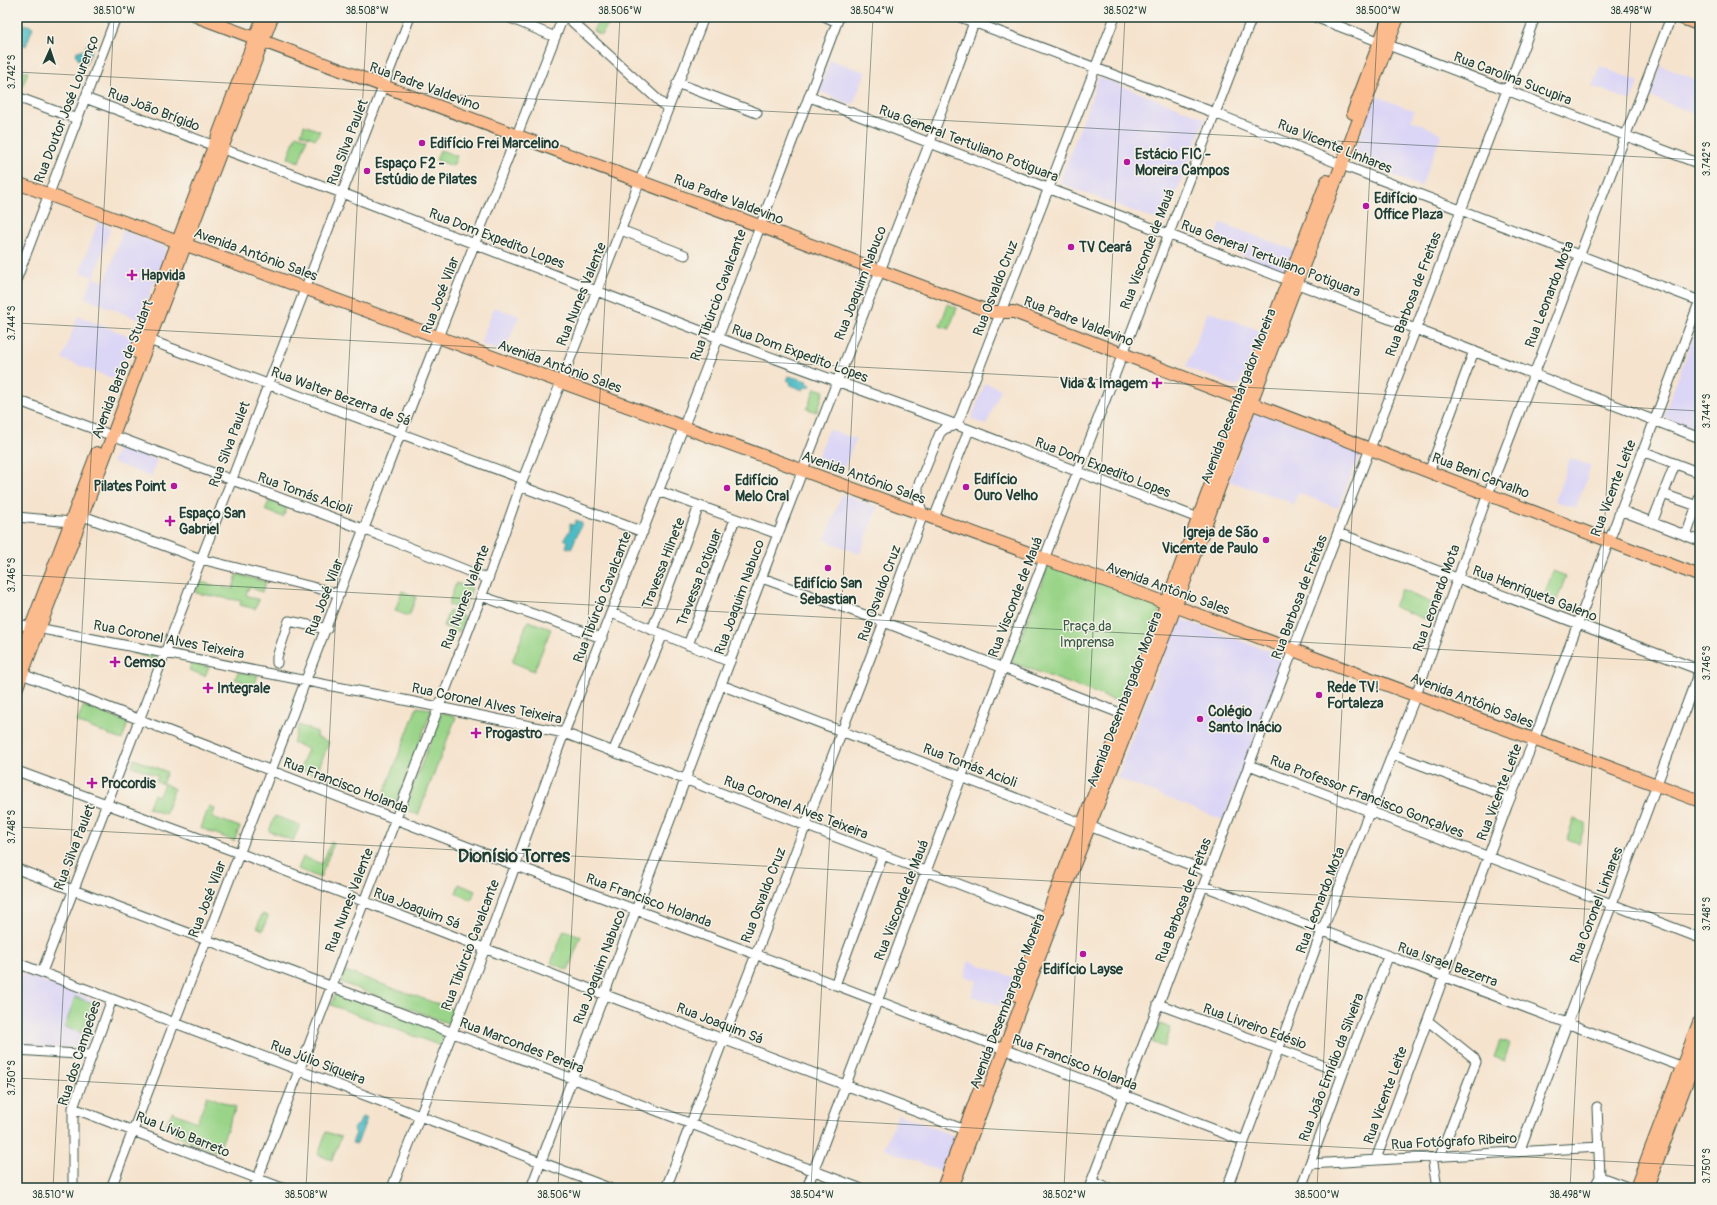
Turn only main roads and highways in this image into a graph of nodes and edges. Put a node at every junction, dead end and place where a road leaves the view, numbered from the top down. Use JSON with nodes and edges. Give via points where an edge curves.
{"nodes":[{"id":1,"x":198,"y":17,"type":"edge"},
{"id":2,"x":263,"y":17,"type":"edge"},
{"id":3,"x":272,"y":17,"type":"edge"},
{"id":4,"x":1388,"y":17,"type":"edge"},
{"id":5,"x":1398,"y":17,"type":"edge"},
{"id":6,"x":1680,"y":17,"type":"edge"},
{"id":7,"x":1700,"y":25,"type":"edge"},
{"id":8,"x":259,"y":41,"type":"junction"},
{"id":9,"x":1383,"y":43,"type":"junction"},
{"id":10,"x":17,"y":183,"type":"edge"},
{"id":11,"x":182,"y":243,"type":"junction"},
{"id":12,"x":1247,"y":401,"type":"junction"},
{"id":13,"x":109,"y":434,"type":"junction"},
{"id":14,"x":1700,"y":575,"type":"edge"},
{"id":15,"x":1171,"y":604,"type":"junction"},
{"id":16,"x":35,"y":627,"type":"junction"},
{"id":17,"x":19,"y":668,"type":"edge"},
{"id":18,"x":17,"y":687,"type":"edge"},
{"id":19,"x":1700,"y":801,"type":"edge"},
{"id":20,"x":1086,"y":824,"type":"junction"},
{"id":21,"x":1700,"y":1020,"type":"edge"},
{"id":22,"x":1700,"y":1046,"type":"edge"},
{"id":23,"x":1000,"y":1048,"type":"junction"},
{"id":24,"x":1691,"y":1071,"type":"edge"},
{"id":25,"x":943,"y":1188,"type":"edge"},
{"id":26,"x":952,"y":1188,"type":"edge"},
{"id":27,"x":1636,"y":1188,"type":"edge"},
{"id":28,"x":1647,"y":1188,"type":"edge"}],
"edges":[{"from":1,"to":8,"type":"main road","name":"Rua Padre Valdevino"},
{"from":2,"to":8,"type":"main road","name":"Avenida Barão de Studart"},
{"from":3,"to":8,"type":"main road","name":"Avenida Barão de Studart"},
{"from":4,"to":9,"type":"main road","name":"Avenida Desembargador Moreira"},
{"from":5,"to":9,"type":"main road","name":"Avenida Desembargador Moreira"},
{"from":6,"to":7,"type":"main road"},
{"from":8,"to":11,"type":"main road","name":"Avenida Barão de Studart"},
{"from":8,"to":12,"type":"main road","name":"Rua Padre Valdevino","via":[[991,312],[1014,312]]},
{"from":9,"to":12,"type":"main road","name":"Avenida Desembargador Moreira"},
{"from":10,"to":11,"type":"main road","name":"Avenida Antônio Sales"},
{"from":11,"to":13,"type":"main road","name":"Avenida Barão de Studart"},
{"from":11,"to":13,"type":"main road","name":"Avenida Barão de Studart","via":[[149,340]]},
{"from":11,"to":15,"type":"main road","name":"Avenida Antônio Sales","via":[[1044,560]]},
{"from":12,"to":14,"type":"main road","name":"Rua Beni Carvalho"},
{"from":12,"to":15,"type":"main road","name":"Avenida Desembargador Moreira"},
{"from":12,"to":15,"type":"main road","name":"Avenida Desembargador Moreira","via":[[1198,518]]},
{"from":13,"to":16,"type":"main road","name":"Avenida Barão de Studart","via":[[70,522]]},
{"from":13,"to":16,"type":"main road","name":"Avenida Barão de Studart","via":[[83,516]]},
{"from":15,"to":19,"type":"main road","name":"Avenida Antônio Sales"},
{"from":15,"to":20,"type":"main road","name":"Avenida Desembargador Moreira"},
{"from":15,"to":20,"type":"main road","name":"Avenida Desembargador Moreira","via":[[1125,715]]},
{"from":16,"to":17,"type":"main road","name":"Avenida Barão de Studart"},
{"from":17,"to":18,"type":"main road","name":"Avenida Barão de Studart"},
{"from":20,"to":23,"type":"main road","name":"Avenida Desembargador Moreira"},
{"from":20,"to":23,"type":"main road","name":"Avenida Desembargador Moreira","via":[[1045,917]]},
{"from":21,"to":24,"type":"main road"},
{"from":22,"to":24,"type":"main road"},
{"from":23,"to":25,"type":"main road","name":"Avenida Desembargador Moreira"},
{"from":23,"to":26,"type":"main road","name":"Avenida Desembargador Moreira"},
{"from":24,"to":27,"type":"main road"},
{"from":24,"to":28,"type":"main road"}]}
